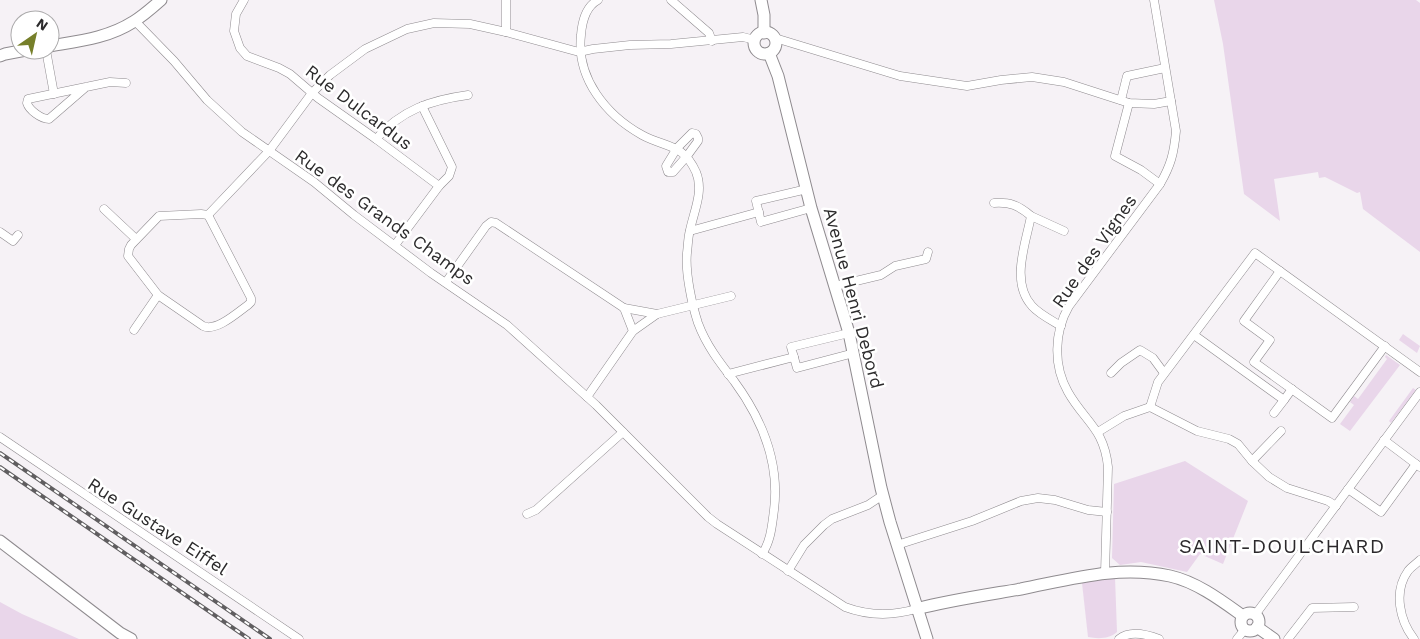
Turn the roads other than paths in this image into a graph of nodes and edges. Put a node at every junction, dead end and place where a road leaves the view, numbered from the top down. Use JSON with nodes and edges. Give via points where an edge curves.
{"nodes":[{"id":1,"x":161,"y":0,"type":"edge"},
{"id":2,"x":244,"y":0,"type":"edge"},
{"id":3,"x":506,"y":0,"type":"edge"},
{"id":4,"x":598,"y":0,"type":"edge"},
{"id":5,"x":671,"y":0,"type":"edge"},
{"id":6,"x":761,"y":0,"type":"edge"},
{"id":7,"x":1154,"y":0,"type":"edge"},
{"id":8,"x":135,"y":21,"type":"junction"},
{"id":9,"x":506,"y":32,"type":"junction"},
{"id":10,"x":765,"y":37,"type":"junction"},
{"id":11,"x":712,"y":41,"type":"junction"},
{"id":12,"x":60,"y":44,"type":"edge"},
{"id":13,"x":579,"y":52,"type":"junction"},
{"id":14,"x":769,"y":54,"type":"junction"},
{"id":15,"x":48,"y":60,"type":"edge"},
{"id":16,"x":1165,"y":68,"type":"junction"},
{"id":17,"x":126,"y":83,"type":"dead end"},
{"id":18,"x":86,"y":87,"type":"junction"},
{"id":19,"x":70,"y":91,"type":"junction"},
{"id":20,"x":312,"y":92,"type":"junction"},
{"id":21,"x":54,"y":94,"type":"junction"},
{"id":22,"x":468,"y":95,"type":"dead end"},
{"id":23,"x":73,"y":99,"type":"junction"},
{"id":24,"x":1171,"y":101,"type":"junction"},
{"id":25,"x":1125,"y":102,"type":"junction"},
{"id":26,"x":422,"y":106,"type":"junction"},
{"id":27,"x":376,"y":139,"type":"junction"},
{"id":28,"x":677,"y":148,"type":"junction"},
{"id":29,"x":269,"y":151,"type":"junction"},
{"id":30,"x":687,"y":156,"type":"junction"},
{"id":31,"x":1160,"y":184,"type":"junction"},
{"id":32,"x":438,"y":186,"type":"junction"},
{"id":33,"x":807,"y":189,"type":"junction"},
{"id":34,"x":994,"y":203,"type":"dead end"},
{"id":35,"x":811,"y":208,"type":"junction"},
{"id":36,"x":104,"y":209,"type":"dead end"},
{"id":37,"x":759,"y":212,"type":"junction"},
{"id":38,"x":208,"y":215,"type":"junction"},
{"id":39,"x":1031,"y":216,"type":"junction"},
{"id":40,"x":690,"y":230,"type":"junction"},
{"id":41,"x":1064,"y":231,"type":"dead end"},
{"id":42,"x":0,"y":232,"type":"edge"},
{"id":43,"x":18,"y":234,"type":"dead end"},
{"id":44,"x":136,"y":239,"type":"junction"},
{"id":45,"x":395,"y":245,"type":"junction"},
{"id":46,"x":928,"y":252,"type":"dead end"},
{"id":47,"x":1280,"y":271,"type":"junction"},
{"id":48,"x":446,"y":282,"type":"junction"},
{"id":49,"x":835,"y":286,"type":"junction"},
{"id":50,"x":158,"y":294,"type":"junction"},
{"id":51,"x":731,"y":296,"type":"dead end"},
{"id":52,"x":693,"y":305,"type":"junction"},
{"id":53,"x":624,"y":308,"type":"junction"},
{"id":54,"x":658,"y":314,"type":"junction"},
{"id":55,"x":1061,"y":326,"type":"junction"},
{"id":56,"x":134,"y":330,"type":"dead end"},
{"id":57,"x":633,"y":330,"type":"junction"},
{"id":58,"x":849,"y":333,"type":"junction"},
{"id":59,"x":1194,"y":335,"type":"junction"},
{"id":60,"x":1385,"y":346,"type":"junction"},
{"id":61,"x":854,"y":353,"type":"junction"},
{"id":62,"x":794,"y":357,"type":"junction"},
{"id":63,"x":1254,"y":362,"type":"junction"},
{"id":64,"x":1420,"y":372,"type":"edge"},
{"id":65,"x":1111,"y":373,"type":"dead end"},
{"id":66,"x":1246,"y":373,"type":"junction"},
{"id":67,"x":728,"y":374,"type":"junction"},
{"id":68,"x":1164,"y":374,"type":"junction"},
{"id":69,"x":1292,"y":389,"type":"junction"},
{"id":70,"x":1420,"y":392,"type":"edge"},
{"id":71,"x":586,"y":397,"type":"junction"},
{"id":72,"x":1284,"y":400,"type":"junction"},
{"id":73,"x":1150,"y":407,"type":"junction"},
{"id":74,"x":1274,"y":414,"type":"dead end"},
{"id":75,"x":1281,"y":431,"type":"dead end"},
{"id":76,"x":623,"y":432,"type":"junction"},
{"id":77,"x":1098,"y":432,"type":"junction"},
{"id":78,"x":0,"y":437,"type":"edge"},
{"id":79,"x":1384,"y":440,"type":"junction"},
{"id":80,"x":1252,"y":461,"type":"junction"},
{"id":81,"x":1418,"y":466,"type":"edge"},
{"id":82,"x":1348,"y":489,"type":"junction"},
{"id":83,"x":883,"y":495,"type":"junction"},
{"id":84,"x":1336,"y":506,"type":"junction"},
{"id":85,"x":1107,"y":512,"type":"junction"},
{"id":86,"x":527,"y":514,"type":"dead end"},
{"id":87,"x":0,"y":541,"type":"edge"},
{"id":88,"x":897,"y":545,"type":"junction"},
{"id":89,"x":762,"y":554,"type":"junction"},
{"id":90,"x":1420,"y":560,"type":"edge"},
{"id":91,"x":788,"y":570,"type":"junction"},
{"id":92,"x":1105,"y":573,"type":"junction"},
{"id":93,"x":1354,"y":607,"type":"dead end"},
{"id":94,"x":916,"y":609,"type":"junction"},
{"id":95,"x":1255,"y":615,"type":"junction"},
{"id":96,"x":1243,"y":616,"type":"junction"},
{"id":97,"x":1257,"y":627,"type":"junction"},
{"id":98,"x":1245,"y":629,"type":"junction"},
{"id":99,"x":131,"y":639,"type":"edge"},
{"id":100,"x":299,"y":639,"type":"edge"},
{"id":101,"x":927,"y":639,"type":"edge"},
{"id":102,"x":1119,"y":639,"type":"edge"},
{"id":103,"x":1159,"y":639,"type":"edge"},
{"id":104,"x":1237,"y":639,"type":"edge"},
{"id":105,"x":1274,"y":639,"type":"edge"},
{"id":106,"x":1288,"y":639,"type":"edge"},
{"id":107,"x":1414,"y":639,"type":"edge"}],
"edges":[{"from":1,"to":8,"type":"street"},
{"from":2,"to":20,"type":"street","name":"Rue Dulcardus","via":[[234,22],[240,48],[247,56],[290,74]]},
{"from":3,"to":9,"type":"street"},
{"from":4,"to":13,"type":"street","via":[[586,10]]},
{"from":5,"to":11,"type":"street","via":[[709,33]]},
{"from":6,"to":10,"type":"street"},
{"from":7,"to":16,"type":"street","name":"Rue des Vignes"},
{"from":8,"to":12,"type":"street","via":[[103,36]]},
{"from":8,"to":29,"type":"street","name":"Rue des Grands Champs","via":[[207,100]]},
{"from":9,"to":13,"type":"street"},
{"from":9,"to":20,"type":"street","via":[[453,23],[407,29],[365,49]]},
{"from":10,"to":11,"type":"street"},
{"from":10,"to":14,"type":"street","via":[[776,44]]},
{"from":10,"to":14,"type":"street","via":[[754,46],[757,51]]},
{"from":10,"to":25,"type":"street","via":[[900,76],[967,86],[1030,77],[1052,79]]},
{"from":11,"to":13,"type":"street","via":[[630,45]]},
{"from":13,"to":28,"type":"street","via":[[589,84],[612,113],[641,135]]},
{"from":14,"to":33,"type":"street","name":"Avenue Henri Debord","via":[[778,76]]},
{"from":15,"to":21,"type":"street"},
{"from":16,"to":24,"type":"street","name":"Rue des Vignes"},
{"from":16,"to":25,"type":"street","via":[[1127,76]]},
{"from":17,"to":18,"type":"street","via":[[110,82]]},
{"from":18,"to":19,"type":"street"},
{"from":18,"to":23,"type":"street"},
{"from":19,"to":21,"type":"street"},
{"from":19,"to":23,"type":"street"},
{"from":20,"to":27,"type":"street","name":"Rue Dulcardus"},
{"from":20,"to":29,"type":"street"},
{"from":21,"to":23,"type":"street","via":[[28,99],[28,107],[49,119]]},
{"from":22,"to":26,"type":"street"},
{"from":24,"to":25,"type":"street","via":[[1154,104]]},
{"from":24,"to":31,"type":"street","name":"Rue des Vignes","via":[[1176,131],[1174,152]]},
{"from":25,"to":31,"type":"street","via":[[1115,156]]},
{"from":26,"to":27,"type":"street","via":[[387,126]]},
{"from":26,"to":32,"type":"street","via":[[452,167],[449,176]]},
{"from":27,"to":32,"type":"street","name":"Rue Dulcardus"},
{"from":28,"to":30,"type":"street"},
{"from":28,"to":30,"type":"street","via":[[689,135],[696,134],[698,141]]},
{"from":28,"to":30,"type":"street","via":[[666,166],[668,172],[672,172]]},
{"from":29,"to":38,"type":"street"},
{"from":29,"to":45,"type":"street","name":"Rue des Grands Champs"},
{"from":30,"to":40,"type":"street","via":[[696,173],[699,189]]},
{"from":31,"to":55,"type":"street","name":"Rue des Vignes","via":[[1074,300]]},
{"from":32,"to":45,"type":"street"},
{"from":33,"to":35,"type":"street","name":"Avenue Henri Debord"},
{"from":33,"to":37,"type":"street","via":[[756,201]]},
{"from":34,"to":39,"type":"street","via":[[1008,202]]},
{"from":35,"to":37,"type":"street","via":[[761,222]]},
{"from":35,"to":49,"type":"street","name":"Avenue Henri Debord"},
{"from":36,"to":44,"type":"street"},
{"from":37,"to":40,"type":"street"},
{"from":38,"to":44,"type":"street","via":[[159,216]]},
{"from":38,"to":50,"type":"street","via":[[251,302],[210,328]]},
{"from":39,"to":41,"type":"street"},
{"from":39,"to":55,"type":"street","via":[[1020,272],[1022,287],[1033,307]]},
{"from":40,"to":52,"type":"street","via":[[687,256]]},
{"from":42,"to":43,"type":"street","via":[[13,241]]},
{"from":44,"to":50,"type":"street","via":[[129,249],[129,259]]},
{"from":45,"to":48,"type":"street","name":"Rue des Grands Champs"},
{"from":46,"to":49,"type":"street","via":[[926,259],[895,266],[881,275]]},
{"from":47,"to":59,"type":"street","via":[[1255,253]]},
{"from":47,"to":60,"type":"street"},
{"from":47,"to":63,"type":"street","via":[[1244,321],[1270,340]]},
{"from":48,"to":53,"type":"street","via":[[491,222]]},
{"from":48,"to":71,"type":"street","name":"Rue des Grands Champs","via":[[507,325]]},
{"from":49,"to":58,"type":"street","name":"Avenue Henri Debord"},
{"from":50,"to":56,"type":"street"},
{"from":51,"to":52,"type":"street"},
{"from":52,"to":54,"type":"street"},
{"from":52,"to":67,"type":"street","via":[[712,350]]},
{"from":53,"to":54,"type":"street"},
{"from":53,"to":57,"type":"street"},
{"from":54,"to":57,"type":"street"},
{"from":55,"to":77,"type":"street","name":"Rue des Vignes","via":[[1057,350],[1061,375],[1068,393]]},
{"from":57,"to":71,"type":"street"},
{"from":58,"to":61,"type":"street","name":"Avenue Henri Debord"},
{"from":58,"to":62,"type":"street","via":[[791,347]]},
{"from":59,"to":66,"type":"street"},
{"from":59,"to":68,"type":"street"},
{"from":60,"to":64,"type":"street"},
{"from":60,"to":69,"type":"street","via":[[1332,418]]},
{"from":61,"to":62,"type":"street","via":[[797,368]]},
{"from":61,"to":83,"type":"street","name":"Avenue Henri Debord"},
{"from":62,"to":67,"type":"street"},
{"from":63,"to":66,"type":"street"},
{"from":63,"to":69,"type":"street"},
{"from":65,"to":68,"type":"street","via":[[1140,350],[1153,358]]},
{"from":66,"to":72,"type":"street"},
{"from":67,"to":89,"type":"street","via":[[753,408],[772,459],[775,504],[771,531]]},
{"from":68,"to":73,"type":"street"},
{"from":69,"to":72,"type":"street"},
{"from":70,"to":79,"type":"street"},
{"from":71,"to":76,"type":"street","name":"Rue des Grands Champs"},
{"from":72,"to":74,"type":"street"},
{"from":73,"to":77,"type":"street","via":[[1124,416]]},
{"from":73,"to":80,"type":"street","via":[[1197,431],[1229,439],[1238,444]]},
{"from":75,"to":80,"type":"street"},
{"from":76,"to":86,"type":"street","via":[[536,510]]},
{"from":76,"to":89,"type":"street","name":"Rue des Grands Champs","via":[[708,517]]},
{"from":77,"to":85,"type":"street","name":"Rue des Vignes","via":[[1108,466]]},
{"from":78,"to":100,"type":"street","name":"Rue Gustave Eiffel"},
{"from":79,"to":81,"type":"street"},
{"from":79,"to":82,"type":"street"},
{"from":80,"to":84,"type":"street","via":[[1287,488]]},
{"from":81,"to":82,"type":"street","via":[[1381,512]]},
{"from":82,"to":84,"type":"street"},
{"from":83,"to":88,"type":"street","name":"Avenue Henri Debord"},
{"from":83,"to":91,"type":"street","via":[[824,525],[804,545]]},
{"from":84,"to":95,"type":"street"},
{"from":85,"to":88,"type":"street","via":[[1038,498]]},
{"from":85,"to":92,"type":"street","name":"Rue des Vignes"},
{"from":87,"to":99,"type":"street"},
{"from":88,"to":94,"type":"street","name":"Avenue Henri Debord"},
{"from":89,"to":91,"type":"street","name":"Rue des Grands Champs"},
{"from":90,"to":107,"type":"street","via":[[1408,572],[1401,586],[1400,610],[1403,622]]},
{"from":91,"to":94,"type":"street","name":"Rue des Grands Champs","via":[[856,612],[882,614]]},
{"from":92,"to":94,"type":"street"},
{"from":92,"to":96,"type":"street","via":[[1140,572],[1172,577],[1192,584]]},
{"from":93,"to":106,"type":"street","via":[[1312,608]]},
{"from":94,"to":101,"type":"street","name":"Avenue Henri Debord"},
{"from":95,"to":96,"type":"street"},
{"from":95,"to":97,"type":"street","via":[[1259,620]]},
{"from":96,"to":98,"type":"street"},
{"from":97,"to":98,"type":"street"},
{"from":97,"to":105,"type":"street"},
{"from":98,"to":104,"type":"street"},
{"from":102,"to":103,"type":"street","via":[[1124,635],[1141,633]]}]}
